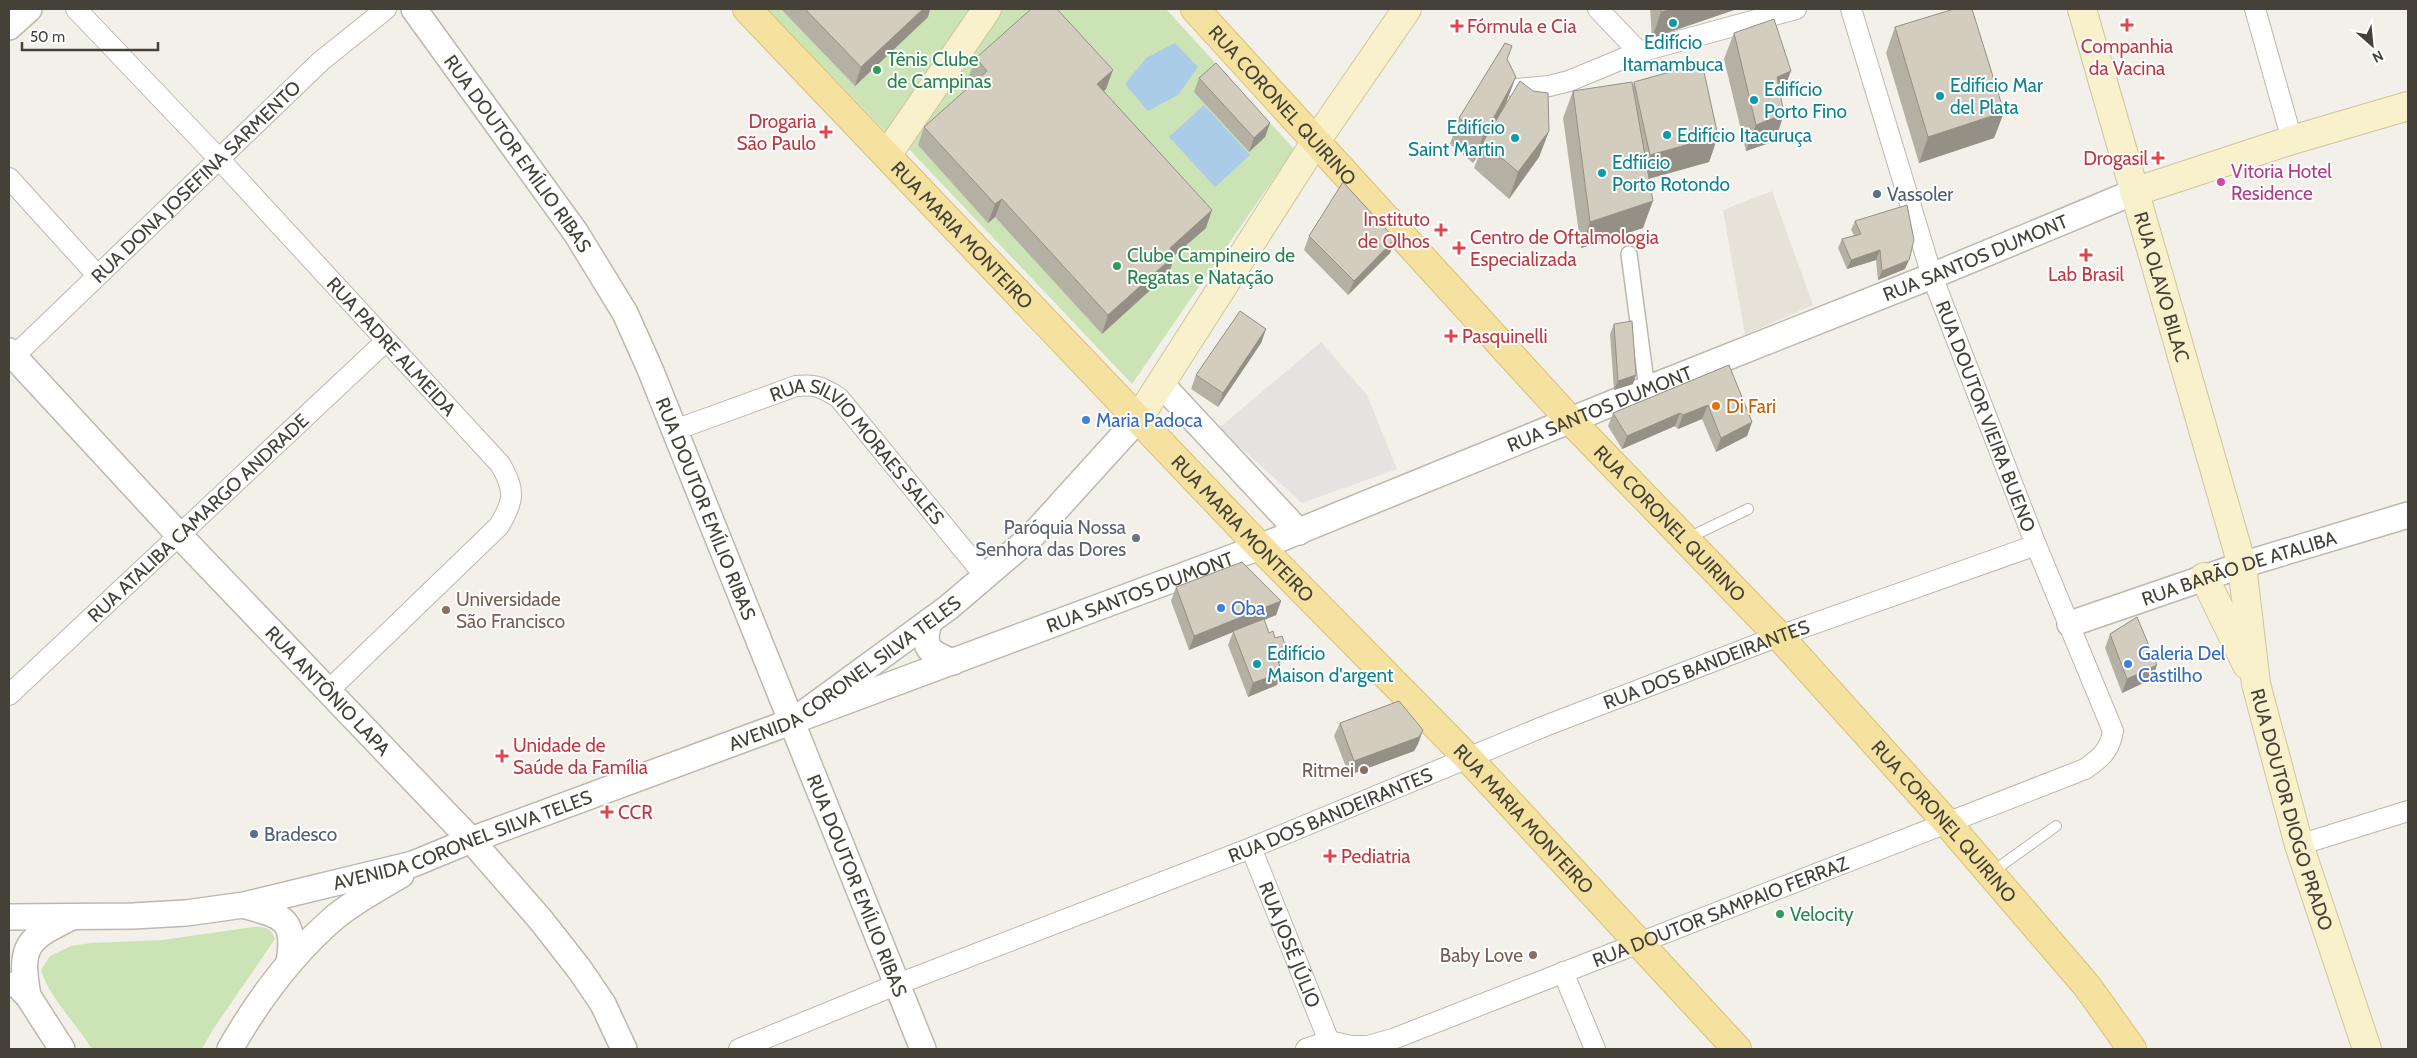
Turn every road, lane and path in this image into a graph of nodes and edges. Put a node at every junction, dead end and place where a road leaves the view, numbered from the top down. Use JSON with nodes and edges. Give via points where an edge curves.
{"nodes":[{"id":1,"x":28,"y":9,"type":"edge"},
{"id":2,"x":76,"y":9,"type":"edge"},
{"id":3,"x":386,"y":9,"type":"edge"},
{"id":4,"x":414,"y":9,"type":"edge"},
{"id":5,"x":747,"y":9,"type":"edge"},
{"id":6,"x":986,"y":9,"type":"edge"},
{"id":7,"x":1195,"y":9,"type":"edge"},
{"id":8,"x":1407,"y":9,"type":"edge"},
{"id":9,"x":1598,"y":9,"type":"edge"},
{"id":10,"x":1796,"y":9,"type":"edge"},
{"id":11,"x":1851,"y":9,"type":"edge"},
{"id":12,"x":2082,"y":9,"type":"edge"},
{"id":13,"x":2255,"y":9,"type":"edge"},
{"id":14,"x":9,"y":27,"type":"edge"},
{"id":15,"x":1639,"y":52,"type":"junction"},
{"id":16,"x":1517,"y":89,"type":"edge"},
{"id":17,"x":2407,"y":110,"type":"edge"},
{"id":18,"x":2292,"y":140,"type":"junction"},
{"id":19,"x":1316,"y":141,"type":"junction"},
{"id":20,"x":888,"y":154,"type":"junction"},
{"id":21,"x":220,"y":160,"type":"junction"},
{"id":22,"x":9,"y":178,"type":"edge"},
{"id":23,"x":2134,"y":192,"type":"junction"},
{"id":24,"x":1629,"y":254,"type":"dead end"},
{"id":25,"x":97,"y":275,"type":"junction"},
{"id":26,"x":1932,"y":276,"type":"junction"},
{"id":27,"x":386,"y":341,"type":"junction"},
{"id":28,"x":10,"y":356,"type":"edge"},
{"id":29,"x":1162,"y":385,"type":"junction"},
{"id":30,"x":1647,"y":389,"type":"junction"},
{"id":31,"x":1138,"y":419,"type":"junction"},
{"id":32,"x":1571,"y":420,"type":"junction"},
{"id":33,"x":675,"y":430,"type":"junction"},
{"id":34,"x":1748,"y":509,"type":"dead end"},
{"id":35,"x":2408,"y":515,"type":"edge"},
{"id":36,"x":1299,"y":532,"type":"junction"},
{"id":37,"x":180,"y":534,"type":"junction"},
{"id":38,"x":1686,"y":539,"type":"junction"},
{"id":39,"x":2036,"y":545,"type":"junction"},
{"id":40,"x":1260,"y":547,"type":"junction"},
{"id":41,"x":2242,"y":565,"type":"junction"},
{"id":42,"x":984,"y":576,"type":"junction"},
{"id":43,"x":2204,"y":578,"type":"junction"},
{"id":44,"x":929,"y":622,"type":"junction"},
{"id":45,"x":2070,"y":624,"type":"junction"},
{"id":46,"x":1779,"y":636,"type":"junction"},
{"id":47,"x":953,"y":662,"type":"junction"},
{"id":48,"x":2256,"y":684,"type":"junction"},
{"id":49,"x":329,"y":690,"type":"junction"},
{"id":50,"x":9,"y":695,"type":"edge"},
{"id":51,"x":793,"y":721,"type":"junction"},
{"id":52,"x":2113,"y":731,"type":"joint"},
{"id":53,"x":1468,"y":758,"type":"junction"},
{"id":54,"x":2408,"y":811,"type":"edge"},
{"id":55,"x":1948,"y":824,"type":"junction"},
{"id":56,"x":2056,"y":826,"type":"dead end"},
{"id":57,"x":471,"y":840,"type":"junction"},
{"id":58,"x":2299,"y":845,"type":"junction"},
{"id":59,"x":1251,"y":848,"type":"junction"},
{"id":60,"x":427,"y":859,"type":"junction"},
{"id":61,"x":1990,"y":873,"type":"junction"},
{"id":62,"x":244,"y":905,"type":"junction"},
{"id":63,"x":11,"y":914,"type":"edge"},
{"id":64,"x":74,"y":916,"type":"junction"},
{"id":65,"x":1636,"y":942,"type":"junction"},
{"id":66,"x":288,"y":962,"type":"junction"},
{"id":67,"x":1563,"y":972,"type":"junction"},
{"id":68,"x":9,"y":977,"type":"edge"},
{"id":69,"x":898,"y":984,"type":"junction"},
{"id":70,"x":28,"y":996,"type":"junction"},
{"id":71,"x":1329,"y":1041,"type":"junction"},
{"id":72,"x":1395,"y":1044,"type":"edge"},
{"id":73,"x":62,"y":1049,"type":"edge"},
{"id":74,"x":230,"y":1049,"type":"edge"},
{"id":75,"x":624,"y":1049,"type":"edge"},
{"id":76,"x":739,"y":1049,"type":"edge"},
{"id":77,"x":923,"y":1049,"type":"edge"},
{"id":78,"x":1306,"y":1049,"type":"edge"},
{"id":79,"x":1595,"y":1049,"type":"edge"},
{"id":80,"x":1737,"y":1049,"type":"edge"},
{"id":81,"x":2132,"y":1049,"type":"edge"},
{"id":82,"x":2367,"y":1049,"type":"edge"}],
"edges":[{"from":1,"to":14,"type":"street"},
{"from":2,"to":21,"type":"street","name":"RUA PADRE ALMEIDA"},
{"from":3,"to":21,"type":"street","name":"RUA DONA JOSEFINA SARMENTO","via":[[321,61]]},
{"from":4,"to":33,"type":"street","name":"RUA DOUTOR EMÍLIO RIBAS","via":[[576,233],[625,313]]},
{"from":5,"to":20,"type":"main road","name":"RUA MARIA MONTEIRO"},
{"from":6,"to":20,"type":"main road"},
{"from":7,"to":19,"type":"main road","name":"RUA CORONEL QUIRINO"},
{"from":8,"to":19,"type":"main road","name":"AVENIDA CORONEL SILVA TELES"},
{"from":9,"to":15,"type":"street"},
{"from":10,"to":15,"type":"street"},
{"from":11,"to":26,"type":"street","name":"RUA DOUTOR VIEIRA BUENO"},
{"from":12,"to":23,"type":"main road","name":"RUA OLAVO BILAC"},
{"from":13,"to":18,"type":"street"},
{"from":15,"to":16,"type":"street","via":[[1569,81]]},
{"from":17,"to":18,"type":"main road","name":"RUA SANTOS DUMONT"},
{"from":18,"to":23,"type":"main road","name":"RUA SANTOS DUMONT"},
{"from":19,"to":29,"type":"main road","name":"AVENIDA CORONEL SILVA TELES"},
{"from":19,"to":32,"type":"main road","name":"RUA CORONEL QUIRINO"},
{"from":20,"to":31,"type":"main road","name":"RUA MARIA MONTEIRO"},
{"from":21,"to":25,"type":"street","name":"RUA DONA JOSEFINA SARMENTO"},
{"from":21,"to":27,"type":"street","name":"RUA PADRE ALMEIDA"},
{"from":22,"to":25,"type":"street"},
{"from":23,"to":26,"type":"street","name":"RUA SANTOS DUMONT"},
{"from":23,"to":41,"type":"main road","name":"RUA OLAVO BILAC"},
{"from":24,"to":30,"type":"street"},
{"from":25,"to":28,"type":"street","name":"RUA DONA JOSEFINA SARMENTO"},
{"from":26,"to":30,"type":"street","name":"RUA SANTOS DUMONT"},
{"from":26,"to":39,"type":"street","name":"RUA DOUTOR VIEIRA BUENO"},
{"from":27,"to":37,"type":"street","name":"RUA ATALIBA CAMARGO ANDRADE"},
{"from":27,"to":49,"type":"street","name":"RUA PADRE ALMEIDA","via":[[500,464],[510,479],[510,508],[499,526]]},
{"from":28,"to":37,"type":"street","name":"RUA ANTÔNIO LAPA"},
{"from":29,"to":31,"type":"main road","name":"AVENIDA CORONEL SILVA TELES"},
{"from":29,"to":36,"type":"street"},
{"from":30,"to":32,"type":"street","name":"RUA SANTOS DUMONT"},
{"from":31,"to":40,"type":"main road","name":"RUA MARIA MONTEIRO"},
{"from":31,"to":42,"type":"street","name":"AVENIDA CORONEL SILVA TELES","via":[[1031,537]]},
{"from":32,"to":36,"type":"street","name":"RUA SANTOS DUMONT"},
{"from":32,"to":38,"type":"main road","name":"RUA CORONEL QUIRINO"},
{"from":33,"to":42,"type":"street","name":"RUA SILVIO MORAES SALES","via":[[796,386],[813,384],[826,390],[839,398]]},
{"from":33,"to":51,"type":"street","name":"RUA DOUTOR EMÍLIO RIBAS"},
{"from":34,"to":38,"type":"lane"},
{"from":35,"to":41,"type":"street","name":"RUA BARÃO DE ATALIBA"},
{"from":36,"to":40,"type":"street","name":"RUA SANTOS DUMONT"},
{"from":37,"to":49,"type":"street","name":"RUA ANTÔNIO LAPA"},
{"from":37,"to":50,"type":"street","name":"RUA ATALIBA CAMARGO ANDRADE"},
{"from":38,"to":46,"type":"main road","name":"RUA CORONEL QUIRINO"},
{"from":39,"to":45,"type":"street","name":"RUA DOUTOR VIEIRA BUENO"},
{"from":39,"to":46,"type":"street","name":"RUA DOS BANDEIRANTES"},
{"from":40,"to":47,"type":"street","name":"RUA SANTOS DUMONT"},
{"from":40,"to":53,"type":"main road","name":"RUA MARIA MONTEIRO"},
{"from":41,"to":43,"type":"street","name":"RUA BARÃO DE ATALIBA"},
{"from":41,"to":48,"type":"main road","name":"RUA DOUTOR DIOGO PRADO"},
{"from":42,"to":44,"type":"street","name":"AVENIDA CORONEL SILVA TELES"},
{"from":43,"to":45,"type":"street","name":"RUA BARÃO DE ATALIBA"},
{"from":43,"to":48,"type":"main road"},
{"from":44,"to":47,"type":"street","via":[[924,638],[928,646],[940,657]]},
{"from":44,"to":51,"type":"street","name":"AVENIDA CORONEL SILVA TELES"},
{"from":45,"to":52,"type":"street","name":"RUA DOUTOR VIEIRA BUENO"},
{"from":46,"to":53,"type":"street","name":"RUA DOS BANDEIRANTES"},
{"from":46,"to":55,"type":"main road","name":"RUA CORONEL QUIRINO"},
{"from":47,"to":51,"type":"street","name":"RUA SANTOS DUMONT"},
{"from":48,"to":58,"type":"main road","name":"RUA DOUTOR DIOGO PRADO"},
{"from":49,"to":57,"type":"street","name":"RUA ANTÔNIO LAPA"},
{"from":51,"to":57,"type":"street","name":"AVENIDA CORONEL SILVA TELES"},
{"from":51,"to":69,"type":"street","name":"RUA DOUTOR EMÍLIO RIBAS"},
{"from":52,"to":55,"type":"street","name":"RUA DOUTOR SAMPAIO FERRAZ","via":[[2111,745],[2106,752],[2085,768]]},
{"from":53,"to":59,"type":"street","name":"RUA DOS BANDEIRANTES"},
{"from":53,"to":65,"type":"main road","name":"RUA MARIA MONTEIRO"},
{"from":54,"to":58,"type":"street"},
{"from":55,"to":61,"type":"main road","name":"RUA CORONEL QUIRINO"},
{"from":55,"to":65,"type":"street","name":"RUA DOUTOR SAMPAIO FERRAZ"},
{"from":56,"to":61,"type":"lane"},
{"from":57,"to":60,"type":"street","name":"AVENIDA CORONEL SILVA TELES"},
{"from":57,"to":75,"type":"street","name":"RUA ANTÔNIO LAPA","via":[[580,970],[603,1004]]},
{"from":58,"to":82,"type":"main road","name":"RUA DOUTOR DIOGO PRADO"},
{"from":59,"to":69,"type":"street","name":"RUA DOS BANDEIRANTES"},
{"from":59,"to":71,"type":"street","name":"RUA JOSÉ JÚLIO"},
{"from":60,"to":62,"type":"street","name":"AVENIDA CORONEL SILVA TELES"},
{"from":60,"to":66,"type":"street","via":[[334,918]]},
{"from":61,"to":81,"type":"main road","name":"RUA CORONEL QUIRINO","via":[[2087,986]]},
{"from":62,"to":64,"type":"street","name":"AVENIDA CORONEL SILVA TELES","via":[[186,913]]},
{"from":62,"to":66,"type":"street","via":[[273,913],[290,929],[292,941]]},
{"from":63,"to":64,"type":"street","name":"AVENIDA CORONEL SILVA TELES"},
{"from":64,"to":70,"type":"street","via":[[48,928],[25,951],[23,967]]},
{"from":65,"to":67,"type":"street","name":"RUA DOUTOR SAMPAIO FERRAZ"},
{"from":65,"to":80,"type":"main road","name":"RUA MARIA MONTEIRO"},
{"from":66,"to":74,"type":"street","via":[[248,1017]]},
{"from":67,"to":72,"type":"street","name":"RUA DOUTOR SAMPAIO FERRAZ"},
{"from":67,"to":79,"type":"street"},
{"from":68,"to":70,"type":"street"},
{"from":69,"to":76,"type":"street","name":"RUA DOS BANDEIRANTES"},
{"from":69,"to":77,"type":"street","name":"RUA DOUTOR EMÍLIO RIBAS"},
{"from":70,"to":73,"type":"street"},
{"from":71,"to":72,"type":"street","name":"RUA DOUTOR SAMPAIO FERRAZ","via":[[1351,1046]]},
{"from":71,"to":78,"type":"street"}]}
